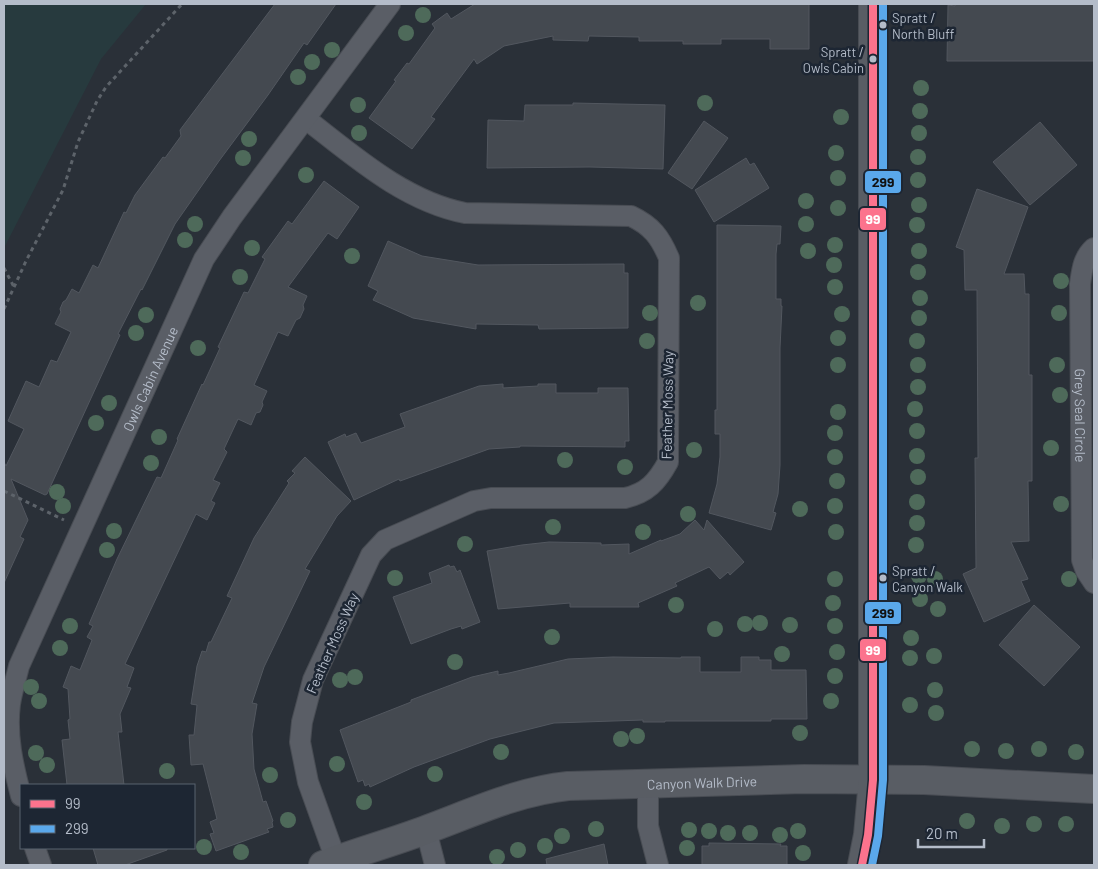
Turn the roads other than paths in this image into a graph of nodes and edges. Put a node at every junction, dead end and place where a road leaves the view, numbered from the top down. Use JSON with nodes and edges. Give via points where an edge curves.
{"nodes":[{"id":1,"x":390,"y":4,"type":"edge"},
{"id":2,"x":873,"y":4,"type":"edge"},
{"id":3,"x":306,"y":119,"type":"junction"},
{"id":4,"x":1094,"y":248,"type":"edge"},
{"id":5,"x":1094,"y":583,"type":"edge"},
{"id":6,"x":873,"y":780,"type":"junction"},
{"id":7,"x":648,"y":782,"type":"junction"},
{"id":8,"x":1094,"y":789,"type":"edge"},
{"id":9,"x":20,"y":792,"type":"edge"},
{"id":10,"x":426,"y":830,"type":"junction"},
{"id":11,"x":35,"y":849,"type":"edge"},
{"id":12,"x":329,"y":863,"type":"edge"},
{"id":13,"x":41,"y":865,"type":"edge"},
{"id":14,"x":436,"y":865,"type":"edge"},
{"id":15,"x":658,"y":865,"type":"edge"},
{"id":16,"x":862,"y":865,"type":"edge"}],
"edges":[{"from":1,"to":3,"type":"street","name":"Owls Cabin Avenue"},
{"from":2,"to":6,"type":"street"},
{"from":3,"to":9,"type":"street","name":"Owls Cabin Avenue","via":[[204,259],[19,666],[10,704],[9,732],[11,757]]},
{"from":3,"to":12,"type":"street","name":"Feather Moss Way","via":[[394,184],[445,209],[465,213],[630,216],[654,232],[663,242],[669,258],[668,462],[660,477],[636,495],[625,498],[491,498],[474,501],[385,540],[371,555],[313,680],[302,722],[300,742]]},
{"from":4,"to":5,"type":"street","name":"Grey Seal Circle","via":[[1083,265],[1080,294],[1082,560]]},
{"from":6,"to":7,"type":"street","name":"Canyon Walk Drive"},
{"from":6,"to":8,"type":"street","name":"Canyon Walk Drive"},
{"from":6,"to":16,"type":"street"},
{"from":7,"to":10,"type":"street","name":"Canyon Walk Drive","via":[[546,788]]},
{"from":7,"to":15,"type":"street","via":[[648,826]]},
{"from":10,"to":12,"type":"street","name":"Canyon Walk Drive"},
{"from":10,"to":14,"type":"street"},
{"from":11,"to":13,"type":"street"}]}
